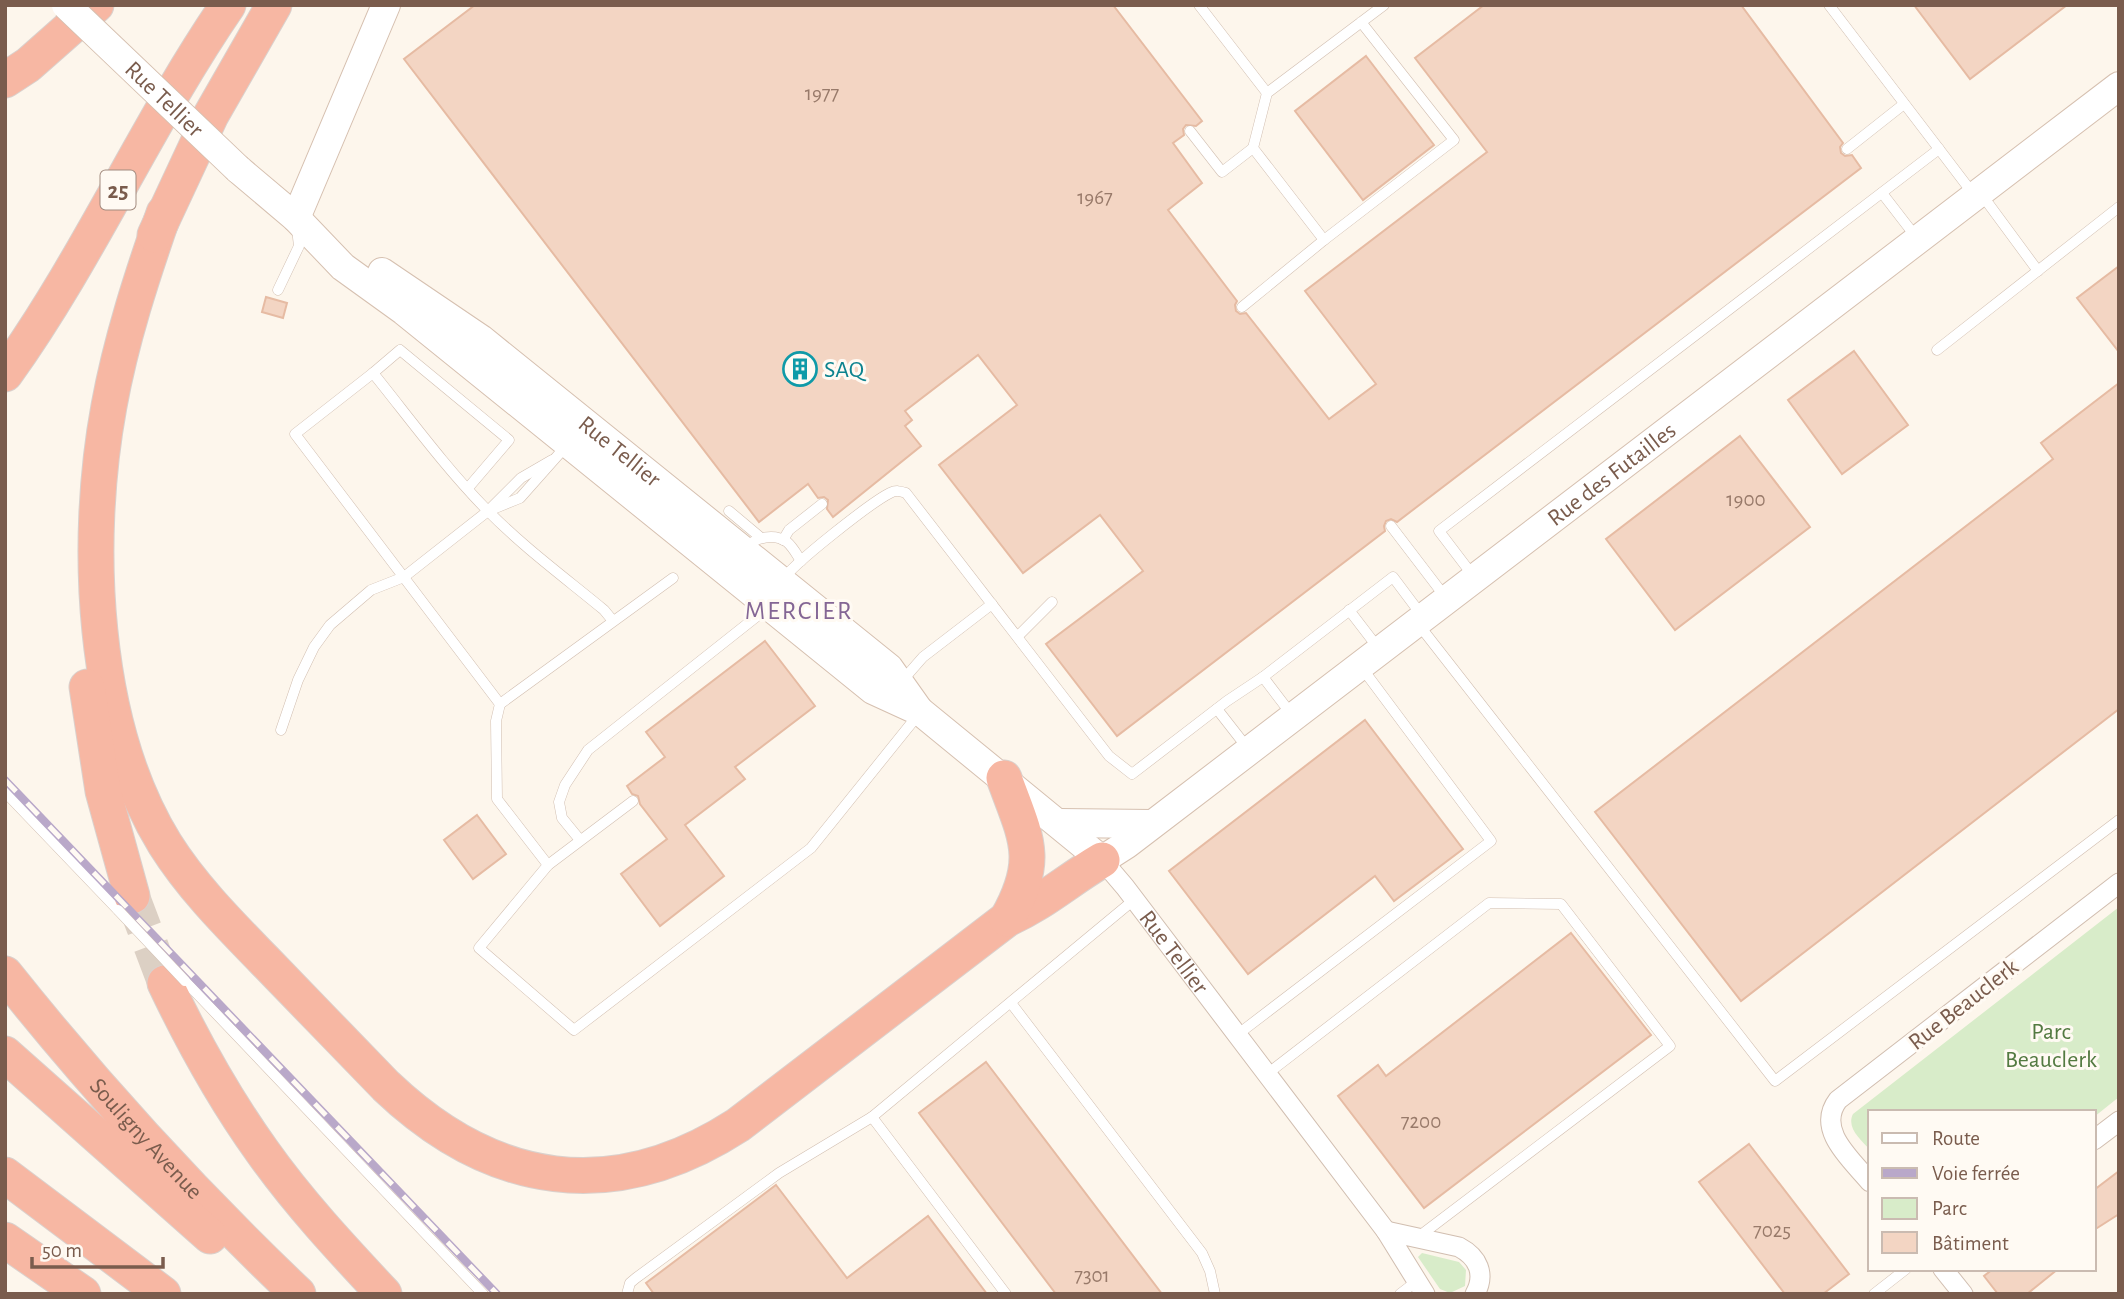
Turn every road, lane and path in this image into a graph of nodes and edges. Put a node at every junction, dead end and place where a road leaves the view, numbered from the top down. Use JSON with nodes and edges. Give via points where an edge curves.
{"nodes":[{"id":1,"x":66,"y":5,"type":"edge"},
{"id":2,"x":96,"y":5,"type":"edge"},
{"id":3,"x":228,"y":5,"type":"edge"},
{"id":4,"x":274,"y":5,"type":"edge"},
{"id":5,"x":386,"y":5,"type":"edge"},
{"id":6,"x":1199,"y":5,"type":"edge"},
{"id":7,"x":1384,"y":5,"type":"edge"},
{"id":8,"x":1829,"y":5,"type":"edge"},
{"id":9,"x":1361,"y":22,"type":"junction"},
{"id":10,"x":5,"y":80,"type":"edge"},
{"id":11,"x":2119,"y":86,"type":"edge"},
{"id":12,"x":1267,"y":93,"type":"junction"},
{"id":13,"x":1905,"y":104,"type":"junction"},
{"id":14,"x":1190,"y":131,"type":"dead end"},
{"id":15,"x":1252,"y":148,"type":"junction"},
{"id":16,"x":1847,"y":149,"type":"dead end"},
{"id":17,"x":1939,"y":149,"type":"junction"},
{"id":18,"x":1882,"y":193,"type":"junction"},
{"id":19,"x":1977,"y":194,"type":"junction"},
{"id":20,"x":2119,"y":207,"type":"edge"},
{"id":21,"x":164,"y":213,"type":"junction"},
{"id":22,"x":296,"y":218,"type":"junction"},
{"id":23,"x":1918,"y":239,"type":"junction"},
{"id":24,"x":1324,"y":240,"type":"junction"},
{"id":25,"x":2038,"y":271,"type":"junction"},
{"id":26,"x":278,"y":290,"type":"dead end"},
{"id":27,"x":1242,"y":307,"type":"dead end"},
{"id":28,"x":1937,"y":350,"type":"dead end"},
{"id":29,"x":373,"y":373,"type":"junction"},
{"id":30,"x":5,"y":374,"type":"edge"},
{"id":31,"x":568,"y":443,"type":"junction"},
{"id":32,"x":468,"y":488,"type":"junction"},
{"id":33,"x":822,"y":503,"type":"dead end"},
{"id":34,"x":488,"y":511,"type":"junction"},
{"id":35,"x":729,"y":511,"type":"dead end"},
{"id":36,"x":1391,"y":526,"type":"dead end"},
{"id":37,"x":783,"y":540,"type":"junction"},
{"id":38,"x":739,"y":557,"type":"junction"},
{"id":39,"x":801,"y":561,"type":"junction"},
{"id":40,"x":404,"y":577,"type":"junction"},
{"id":41,"x":673,"y":578,"type":"dead end"},
{"id":42,"x":1474,"y":578,"type":"junction"},
{"id":43,"x":774,"y":594,"type":"junction"},
{"id":44,"x":1447,"y":599,"type":"junction"},
{"id":45,"x":1052,"y":602,"type":"dead end"},
{"id":46,"x":992,"y":604,"type":"junction"},
{"id":47,"x":1349,"y":610,"type":"junction"},
{"id":48,"x":1420,"y":619,"type":"junction"},
{"id":49,"x":613,"y":621,"type":"junction"},
{"id":50,"x":1018,"y":636,"type":"junction"},
{"id":51,"x":1370,"y":658,"type":"junction"},
{"id":52,"x":1263,"y":677,"type":"junction"},
{"id":53,"x":894,"y":690,"type":"junction"},
{"id":54,"x":500,"y":704,"type":"junction"},
{"id":55,"x":1217,"y":709,"type":"junction"},
{"id":56,"x":921,"y":712,"type":"junction"},
{"id":57,"x":1293,"y":716,"type":"junction"},
{"id":58,"x":281,"y":730,"type":"dead end"},
{"id":59,"x":1249,"y":750,"type":"junction"},
{"id":60,"x":1004,"y":778,"type":"junction"},
{"id":61,"x":5,"y":792,"type":"edge"},
{"id":62,"x":633,"y":801,"type":"dead end"},
{"id":63,"x":2119,"y":820,"type":"edge"},
{"id":64,"x":1059,"y":823,"type":"junction"},
{"id":65,"x":1152,"y":824,"type":"junction"},
{"id":66,"x":580,"y":840,"type":"junction"},
{"id":67,"x":1102,"y":860,"type":"junction"},
{"id":68,"x":548,"y":865,"type":"junction"},
{"id":69,"x":2119,"y":883,"type":"edge"},
{"id":70,"x":1135,"y":899,"type":"junction"},
{"id":71,"x":125,"y":903,"type":"junction"},
{"id":72,"x":1007,"y":919,"type":"junction"},
{"id":73,"x":5,"y":974,"type":"edge"},
{"id":74,"x":175,"y":982,"type":"junction"},
{"id":75,"x":1011,"y":1003,"type":"junction"},
{"id":76,"x":1237,"y":1035,"type":"junction"},
{"id":77,"x":5,"y":1054,"type":"edge"},
{"id":78,"x":1267,"y":1074,"type":"junction"},
{"id":79,"x":872,"y":1117,"type":"junction"},
{"id":80,"x":2119,"y":1121,"type":"edge"},
{"id":81,"x":2096,"y":1138,"type":"edge"},
{"id":82,"x":5,"y":1175,"type":"edge"},
{"id":83,"x":1868,"y":1180,"type":"edge"},
{"id":84,"x":1386,"y":1231,"type":"junction"},
{"id":85,"x":1417,"y":1238,"type":"junction"},
{"id":86,"x":5,"y":1240,"type":"edge"},
{"id":87,"x":1903,"y":1271,"type":"edge"},
{"id":88,"x":1945,"y":1271,"type":"edge"},
{"id":89,"x":1421,"y":1287,"type":"edge"},
{"id":90,"x":83,"y":1294,"type":"edge"},
{"id":91,"x":163,"y":1294,"type":"edge"},
{"id":92,"x":276,"y":1294,"type":"edge"},
{"id":93,"x":298,"y":1294,"type":"edge"},
{"id":94,"x":384,"y":1294,"type":"edge"},
{"id":95,"x":483,"y":1294,"type":"edge"},
{"id":96,"x":627,"y":1294,"type":"edge"},
{"id":97,"x":1006,"y":1294,"type":"edge"},
{"id":98,"x":1215,"y":1294,"type":"edge"},
{"id":99,"x":1401,"y":1294,"type":"edge"},
{"id":100,"x":1475,"y":1294,"type":"edge"},
{"id":101,"x":1874,"y":1294,"type":"edge"},
{"id":102,"x":1963,"y":1294,"type":"edge"}],
"edges":[{"from":1,"to":22,"type":"street","name":"Rue Tellier","bridge":true},
{"from":2,"to":10,"type":"highway"},
{"from":3,"to":30,"type":"highway","number":"25"},
{"from":4,"to":21,"type":"highway","via":[[222,94]]},
{"from":5,"to":22,"type":"street"},
{"from":6,"to":12,"type":"lane"},
{"from":7,"to":9,"type":"lane"},
{"from":8,"to":13,"type":"lane"},
{"from":9,"to":12,"type":"lane"},
{"from":9,"to":24,"type":"lane","via":[[1454,140]]},
{"from":11,"to":19,"type":"street","name":"Rue des Futailles"},
{"from":12,"to":15,"type":"lane"},
{"from":13,"to":16,"type":"lane"},
{"from":13,"to":17,"type":"lane"},
{"from":14,"to":15,"type":"lane","via":[[1222,172]]},
{"from":15,"to":24,"type":"lane"},
{"from":17,"to":18,"type":"lane"},
{"from":17,"to":19,"type":"lane"},
{"from":18,"to":23,"type":"lane"},
{"from":18,"to":42,"type":"lane","via":[[1439,531]]},
{"from":19,"to":23,"type":"street","name":"Rue des Futailles"},
{"from":19,"to":25,"type":"lane"},
{"from":20,"to":25,"type":"lane"},
{"from":21,"to":71,"type":"highway","via":[[127,312],[103,399],[84,554],[83,637],[89,706]]},
{"from":21,"to":72,"type":"highway","via":[[123,342],[101,469],[99,603],[105,668],[121,747],[152,822],[201,892],[406,1105],[467,1147],[522,1167],[582,1175],[653,1166],[698,1149],[738,1125]]},
{"from":22,"to":26,"type":"lane","via":[[299,246]]},
{"from":22,"to":31,"type":"street","name":"Rue Tellier","via":[[343,267]]},
{"from":23,"to":42,"type":"street","name":"Rue des Futailles"},
{"from":24,"to":27,"type":"lane"},
{"from":25,"to":28,"type":"lane"},
{"from":29,"to":32,"type":"lane"},
{"from":29,"to":32,"type":"lane","via":[[400,350],[509,440]]},
{"from":29,"to":40,"type":"lane","via":[[295,434]]},
{"from":31,"to":34,"type":"lane","via":[[520,498]]},
{"from":31,"to":38,"type":"street","name":"Rue Tellier"},
{"from":32,"to":34,"type":"lane"},
{"from":33,"to":37,"type":"lane"},
{"from":34,"to":40,"type":"lane"},
{"from":34,"to":49,"type":"lane"},
{"from":35,"to":38,"type":"lane"},
{"from":36,"to":44,"type":"lane"},
{"from":37,"to":38,"type":"lane"},
{"from":37,"to":39,"type":"lane"},
{"from":38,"to":43,"type":"street","name":"Rue Tellier"},
{"from":39,"to":43,"type":"lane"},
{"from":39,"to":46,"type":"lane","via":[[874,504],[900,491],[911,497]]},
{"from":40,"to":54,"type":"lane"},
{"from":40,"to":58,"type":"lane","via":[[371,590],[330,625],[298,680]]},
{"from":41,"to":49,"type":"lane"},
{"from":42,"to":44,"type":"street","name":"Rue des Futailles"},
{"from":43,"to":53,"type":"street","name":"Rue Tellier","via":[[889,668]]},
{"from":43,"to":66,"type":"lane","via":[[757,617],[588,750],[559,802],[562,818]]},
{"from":44,"to":48,"type":"street","name":"Rue des Futailles"},
{"from":45,"to":50,"type":"lane"},
{"from":46,"to":50,"type":"lane"},
{"from":46,"to":53,"type":"lane","via":[[923,657]]},
{"from":47,"to":48,"type":"lane","via":[[1393,577]]},
{"from":47,"to":51,"type":"lane"},
{"from":47,"to":52,"type":"lane"},
{"from":48,"to":51,"type":"street","name":"Rue des Futailles"},
{"from":48,"to":63,"type":"lane","via":[[1775,1081]]},
{"from":49,"to":54,"type":"lane"},
{"from":50,"to":55,"type":"lane","via":[[1109,756],[1132,774]]},
{"from":51,"to":57,"type":"street","name":"Rue des Futailles"},
{"from":51,"to":76,"type":"lane","via":[[1491,841]]},
{"from":52,"to":55,"type":"lane"},
{"from":52,"to":57,"type":"lane"},
{"from":53,"to":56,"type":"street","name":"Rue Tellier"},
{"from":54,"to":68,"type":"lane","via":[[497,799]]},
{"from":55,"to":59,"type":"lane"},
{"from":56,"to":60,"type":"street","name":"Rue Tellier"},
{"from":56,"to":68,"type":"lane","via":[[811,848],[574,1030],[478,948]]},
{"from":57,"to":59,"type":"street","name":"Rue des Futailles"},
{"from":59,"to":65,"type":"street","name":"Rue des Futailles"},
{"from":60,"to":64,"type":"street","name":"Rue Tellier"},
{"from":60,"to":72,"type":"highway","via":[[1028,856],[1022,891]]},
{"from":61,"to":71,"type":"lane"},
{"from":62,"to":66,"type":"lane"},
{"from":64,"to":65,"type":"street"},
{"from":64,"to":67,"type":"street","name":"Rue Tellier"},
{"from":65,"to":67,"type":"street","name":"Rue des Futailles"},
{"from":66,"to":68,"type":"lane"},
{"from":67,"to":70,"type":"street","name":"Rue Tellier"},
{"from":67,"to":72,"type":"highway","via":[[1035,906]]},
{"from":69,"to":83,"type":"street","name":"Rue Beauclerk","via":[[1831,1109],[1833,1137]]},
{"from":70,"to":75,"type":"lane"},
{"from":70,"to":76,"type":"street","name":"Rue Tellier"},
{"from":71,"to":74,"type":"lane","bridge":true},
{"from":73,"to":93,"type":"highway","name":"Souligny Avenue","via":[[102,1091],[234,1233]]},
{"from":74,"to":94,"type":"highway","via":[[200,1053],[262,1152]]},
{"from":74,"to":95,"type":"lane"},
{"from":75,"to":79,"type":"lane"},
{"from":75,"to":98,"type":"lane","via":[[1202,1253]]},
{"from":76,"to":78,"type":"street","name":"Rue Tellier"},
{"from":77,"to":92,"type":"highway"},
{"from":78,"to":84,"type":"street","name":"Rue Tellier"},
{"from":78,"to":85,"type":"lane","via":[[1489,903],[1561,904],[1670,1046]]},
{"from":79,"to":96,"type":"lane","via":[[779,1173],[636,1278]]},
{"from":79,"to":97,"type":"lane"},
{"from":80,"to":81,"type":"street"},
{"from":82,"to":91,"type":"highway"},
{"from":84,"to":85,"type":"street"},
{"from":84,"to":89,"type":"street","name":"Rue Tellier"},
{"from":85,"to":100,"type":"street","via":[[1459,1247],[1476,1259],[1481,1280]]},
{"from":86,"to":90,"type":"highway"},
{"from":87,"to":101,"type":"lane"},
{"from":88,"to":102,"type":"street"},
{"from":89,"to":99,"type":"lane"}]}
